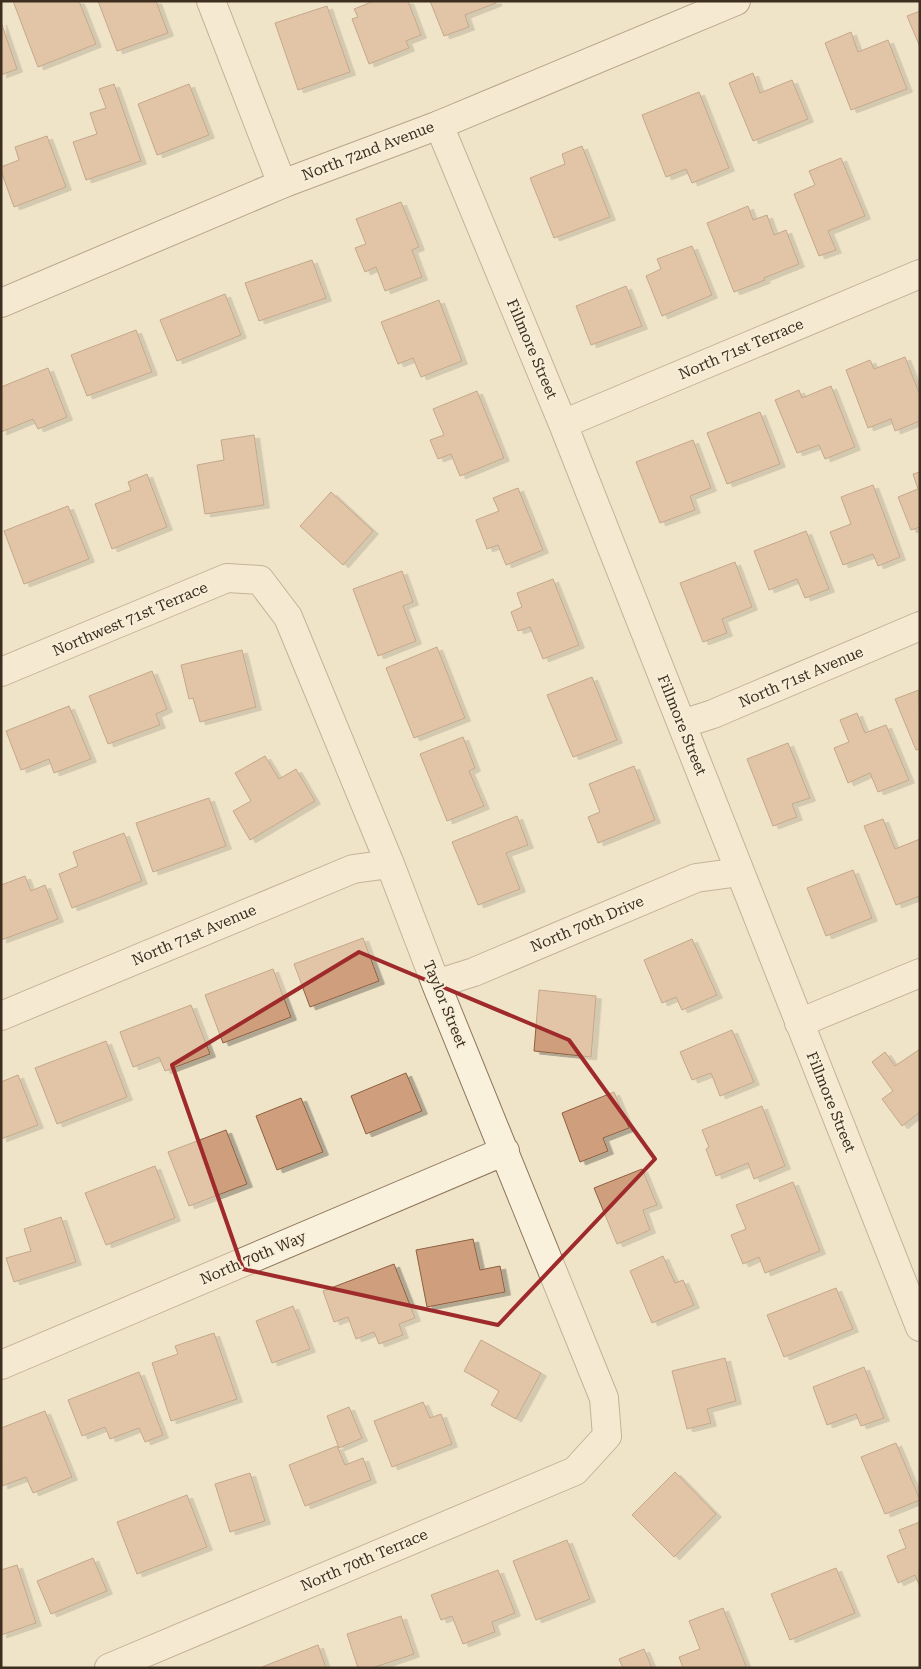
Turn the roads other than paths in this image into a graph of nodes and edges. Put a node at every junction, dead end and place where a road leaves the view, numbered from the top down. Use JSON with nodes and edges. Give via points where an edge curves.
{"nodes":[{"id":1,"x":211,"y":1,"type":"edge"},
{"id":2,"x":736,"y":1,"type":"edge"},
{"id":3,"x":439,"y":125,"type":"junction"},
{"id":4,"x":282,"y":184,"type":"junction"},
{"id":5,"x":920,"y":274,"type":"edge"},
{"id":6,"x":1,"y":303,"type":"edge"},
{"id":7,"x":563,"y":424,"type":"junction"},
{"id":8,"x":260,"y":580,"type":"joint"},
{"id":9,"x":920,"y":626,"type":"edge"},
{"id":10,"x":1,"y":672,"type":"edge"},
{"id":11,"x":682,"y":724,"type":"junction"},
{"id":12,"x":390,"y":864,"type":"junction"},
{"id":13,"x":740,"y":872,"type":"junction"},
{"id":14,"x":920,"y":973,"type":"edge"},
{"id":15,"x":436,"y":984,"type":"junction"},
{"id":16,"x":1,"y":1016,"type":"edge"},
{"id":17,"x":800,"y":1023,"type":"junction"},
{"id":18,"x":505,"y":1152,"type":"junction"},
{"id":19,"x":919,"y":1323,"type":"edge"},
{"id":20,"x":1,"y":1365,"type":"edge"},
{"id":21,"x":606,"y":1436,"type":"joint"},
{"id":22,"x":109,"y":1668,"type":"edge"}],
"edges":[{"from":1,"to":4,"type":"street"},
{"from":2,"to":3,"type":"street","name":"North 72nd Avenue"},
{"from":3,"to":4,"type":"street","name":"North 72nd Avenue"},
{"from":3,"to":7,"type":"street","name":"Fillmore Street"},
{"from":4,"to":6,"type":"street","name":"North 72nd Avenue"},
{"from":5,"to":7,"type":"street","name":"North 71st Terrace"},
{"from":7,"to":11,"type":"street","name":"Fillmore Street"},
{"from":8,"to":10,"type":"street","name":"Northwest 71st Terrace","via":[[226,578]]},
{"from":8,"to":12,"type":"street","name":"Taylor Street","via":[[288,617]]},
{"from":9,"to":11,"type":"street","name":"North 71st Avenue","via":[[713,714]]},
{"from":11,"to":13,"type":"street","name":"Fillmore Street"},
{"from":12,"to":15,"type":"street","name":"Taylor Street"},
{"from":12,"to":16,"type":"street","name":"North 71st Avenue","via":[[353,869]]},
{"from":13,"to":15,"type":"street","name":"North 70th Drive","via":[[696,878],[474,972]]},
{"from":13,"to":17,"type":"street","name":"Fillmore Street"},
{"from":14,"to":17,"type":"street"},
{"from":15,"to":18,"type":"street","name":"Taylor Street"},
{"from":17,"to":19,"type":"street","name":"Fillmore Street"},
{"from":18,"to":20,"type":"street","name":"North 70th Way"},
{"from":18,"to":21,"type":"street","name":"Taylor Street","via":[[604,1398]]},
{"from":21,"to":22,"type":"street","name":"North 70th Terrace","via":[[575,1471]]}]}
